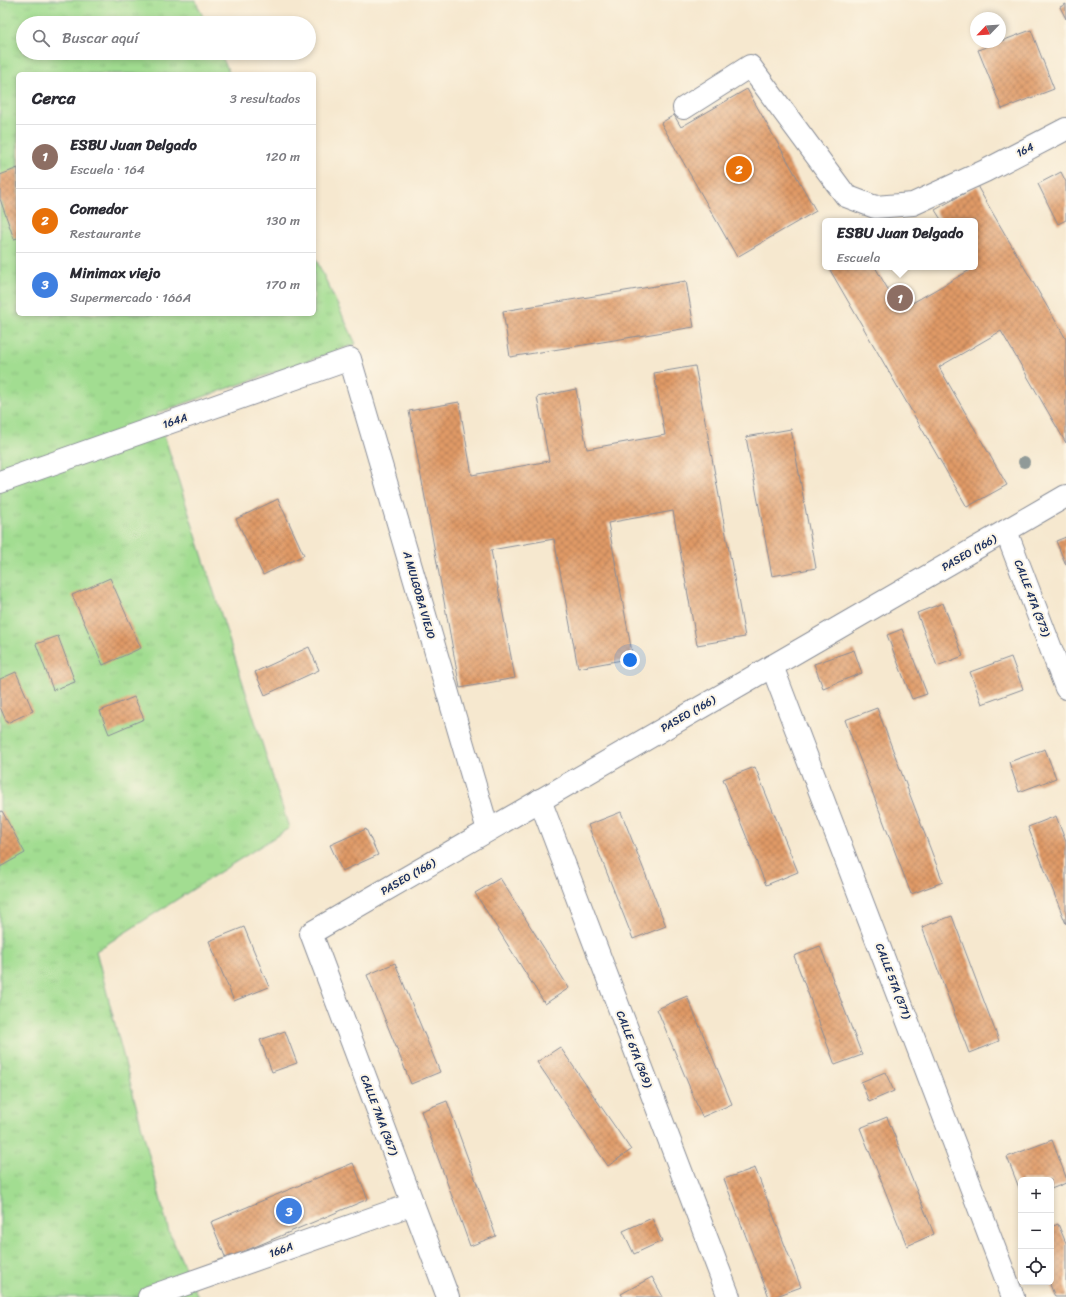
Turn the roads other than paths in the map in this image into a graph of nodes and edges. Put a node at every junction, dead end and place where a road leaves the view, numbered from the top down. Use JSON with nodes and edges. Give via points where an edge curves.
{"nodes":[{"id":1,"x":684,"y":108,"type":"dead end"},
{"id":2,"x":1066,"y":129,"type":"edge"},
{"id":3,"x":350,"y":359,"type":"joint"},
{"id":4,"x":0,"y":482,"type":"edge"},
{"id":5,"x":1066,"y":496,"type":"edge"},
{"id":6,"x":1006,"y":531,"type":"junction"},
{"id":7,"x":772,"y":666,"type":"junction"},
{"id":8,"x":1066,"y":688,"type":"edge"},
{"id":9,"x":540,"y":800,"type":"junction"},
{"id":10,"x":488,"y":830,"type":"junction"},
{"id":11,"x":311,"y":932,"type":"joint"},
{"id":12,"x":413,"y":1204,"type":"junction"},
{"id":13,"x":149,"y":1297,"type":"edge"},
{"id":14,"x":448,"y":1297,"type":"edge"},
{"id":15,"x":729,"y":1297,"type":"edge"},
{"id":16,"x":1013,"y":1297,"type":"edge"}],
"edges":[{"from":1,"to":2,"type":"street","name":"164","via":[[750,66],[846,196],[874,207],[913,204]]},
{"from":3,"to":4,"type":"street","name":"164A"},
{"from":3,"to":10,"type":"street","name":"A MULGOBA VIEJO"},
{"from":5,"to":6,"type":"street","name":"PASEO (166)"},
{"from":6,"to":7,"type":"street","name":"PASEO (166)"},
{"from":6,"to":8,"type":"street","name":"CALLE 4TA (373)"},
{"from":7,"to":9,"type":"street","name":"PASEO (166)"},
{"from":7,"to":16,"type":"street","name":"CALLE 5TA (371)"},
{"from":9,"to":10,"type":"street","name":"PASEO (166)"},
{"from":9,"to":15,"type":"street","name":"CALLE 6TA (369)"},
{"from":10,"to":11,"type":"street","name":"PASEO (166)"},
{"from":11,"to":12,"type":"street","name":"CALLE 7MA (367)"},
{"from":12,"to":13,"type":"street","name":"166A"},
{"from":12,"to":14,"type":"street","name":"CALLE 7MA (367)"}]}
